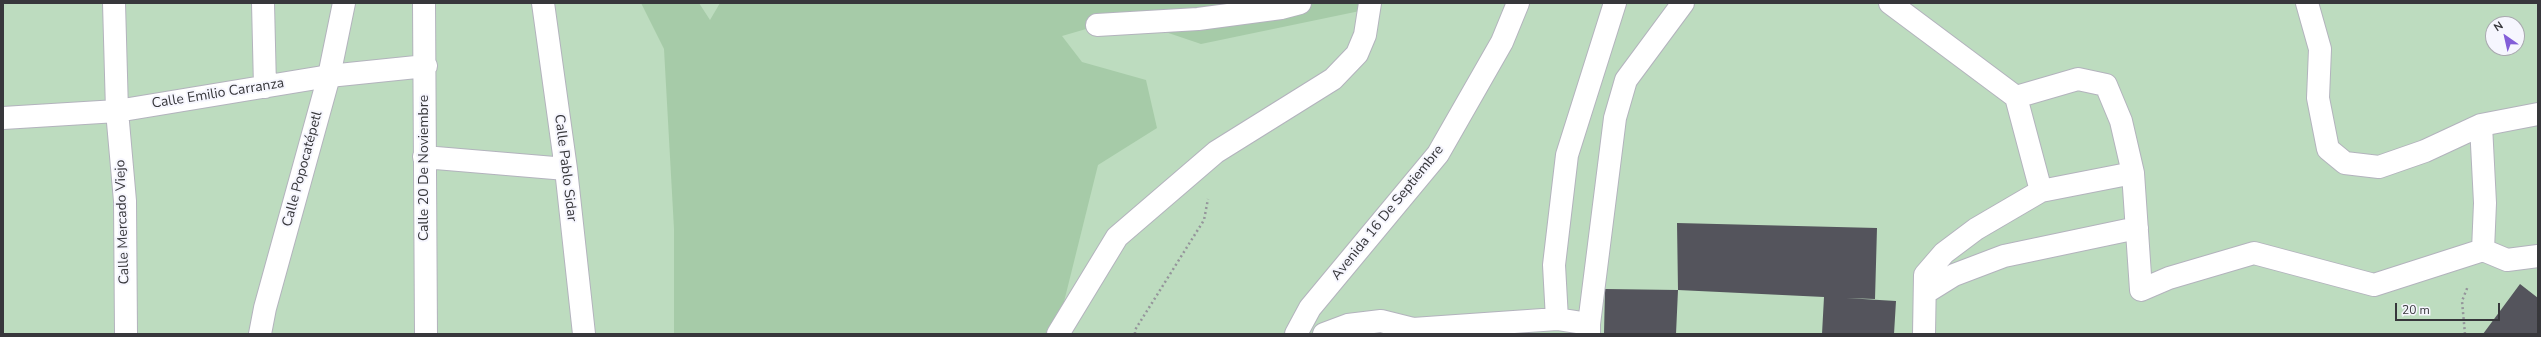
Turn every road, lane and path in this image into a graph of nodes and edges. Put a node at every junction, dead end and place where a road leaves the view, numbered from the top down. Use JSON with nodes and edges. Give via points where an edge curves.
{"nodes":[{"id":1,"x":114,"y":3,"type":"edge"},
{"id":2,"x":263,"y":3,"type":"edge"},
{"id":3,"x":344,"y":3,"type":"edge"},
{"id":4,"x":424,"y":3,"type":"edge"},
{"id":5,"x":543,"y":3,"type":"edge"},
{"id":6,"x":1300,"y":3,"type":"edge"},
{"id":7,"x":1370,"y":3,"type":"edge"},
{"id":8,"x":1518,"y":3,"type":"edge"},
{"id":9,"x":1615,"y":3,"type":"edge"},
{"id":10,"x":1683,"y":3,"type":"edge"},
{"id":11,"x":1890,"y":3,"type":"edge"},
{"id":12,"x":2307,"y":3,"type":"edge"},
{"id":13,"x":1097,"y":25,"type":"dead end"},
{"id":14,"x":426,"y":66,"type":"junction"},
{"id":15,"x":329,"y":76,"type":"junction"},
{"id":16,"x":265,"y":87,"type":"junction"},
{"id":17,"x":2016,"y":96,"type":"junction"},
{"id":18,"x":117,"y":111,"type":"junction"},
{"id":19,"x":2538,"y":114,"type":"edge"},
{"id":20,"x":3,"y":118,"type":"edge"},
{"id":21,"x":2481,"y":125,"type":"junction"},
{"id":22,"x":424,"y":157,"type":"junction"},
{"id":23,"x":566,"y":169,"type":"junction"},
{"id":24,"x":2132,"y":173,"type":"junction"},
{"id":25,"x":2041,"y":191,"type":"junction"},
{"id":26,"x":1208,"y":198,"type":"dead end"},
{"id":27,"x":2137,"y":228,"type":"junction"},
{"id":28,"x":2483,"y":250,"type":"junction"},
{"id":29,"x":2538,"y":256,"type":"edge"},
{"id":30,"x":2470,"y":283,"type":"dead end"},
{"id":31,"x":1925,"y":293,"type":"junction"},
{"id":32,"x":1557,"y":319,"type":"junction"},
{"id":33,"x":1589,"y":329,"type":"edge"},
{"id":34,"x":126,"y":334,"type":"edge"},
{"id":35,"x":260,"y":334,"type":"edge"},
{"id":36,"x":426,"y":334,"type":"edge"},
{"id":37,"x":584,"y":334,"type":"edge"},
{"id":38,"x":1058,"y":334,"type":"edge"},
{"id":39,"x":1135,"y":334,"type":"edge"},
{"id":40,"x":1296,"y":334,"type":"edge"},
{"id":41,"x":1324,"y":334,"type":"edge"},
{"id":42,"x":1924,"y":334,"type":"edge"},
{"id":43,"x":2465,"y":334,"type":"edge"}],
"edges":[{"from":1,"to":18,"type":"street"},
{"from":2,"to":16,"type":"street"},
{"from":3,"to":15,"type":"street","name":"Calle Popocatépetl"},
{"from":4,"to":14,"type":"street","name":"Calle 20 De Noviembre"},
{"from":5,"to":23,"type":"street","name":"Calle Pablo Sidar"},
{"from":6,"to":13,"type":"street","via":[[1198,19]]},
{"from":7,"to":38,"type":"street","via":[[1365,36],[1358,54],[1333,79],[1216,152],[1117,237]]},
{"from":8,"to":40,"type":"street","name":"Avenida 16 De Septiembre","via":[[1502,42],[1438,154],[1310,308]]},
{"from":9,"to":32,"type":"street","via":[[1567,155],[1554,265]]},
{"from":10,"to":33,"type":"street","via":[[1626,80],[1615,118]]},
{"from":11,"to":17,"type":"street"},
{"from":12,"to":21,"type":"street","via":[[2320,49],[2318,98],[2328,149],[2345,163],[2379,167]]},
{"from":14,"to":15,"type":"street","name":"Calle Emilio Carranza"},
{"from":14,"to":22,"type":"street","name":"Calle 20 De Noviembre"},
{"from":15,"to":16,"type":"street","name":"Calle Emilio Carranza"},
{"from":15,"to":35,"type":"street","name":"Calle Popocatépetl"},
{"from":16,"to":18,"type":"street","name":"Calle Emilio Carranza"},
{"from":17,"to":24,"type":"street","via":[[2078,79],[2106,85],[2121,121]]},
{"from":17,"to":25,"type":"street"},
{"from":18,"to":20,"type":"street","name":"Calle Emilio Carranza"},
{"from":18,"to":34,"type":"street","name":"Calle Mercado Viejo","via":[[124,201]]},
{"from":19,"to":21,"type":"street"},
{"from":21,"to":28,"type":"street","via":[[2485,204]]},
{"from":22,"to":23,"type":"street"},
{"from":22,"to":36,"type":"street","name":"Calle 20 De Noviembre"},
{"from":23,"to":37,"type":"street","name":"Calle Pablo Sidar"},
{"from":24,"to":25,"type":"street"},
{"from":24,"to":27,"type":"street"},
{"from":25,"to":31,"type":"street","via":[[1976,228],[1944,253],[1925,275]]},
{"from":26,"to":39,"type":"path","via":[[1204,220],[1135,330]]},
{"from":27,"to":28,"type":"street","via":[[2141,290],[2169,278],[2254,253],[2374,285]]},
{"from":27,"to":31,"type":"street","via":[[2004,256],[1954,275]]},
{"from":28,"to":29,"type":"street","via":[[2507,260]]},
{"from":30,"to":43,"type":"path","via":[[2462,301]]},
{"from":31,"to":42,"type":"street"},
{"from":32,"to":33,"type":"street"},
{"from":32,"to":41,"type":"street","via":[[1413,329],[1380,322],[1348,324]]}]}
